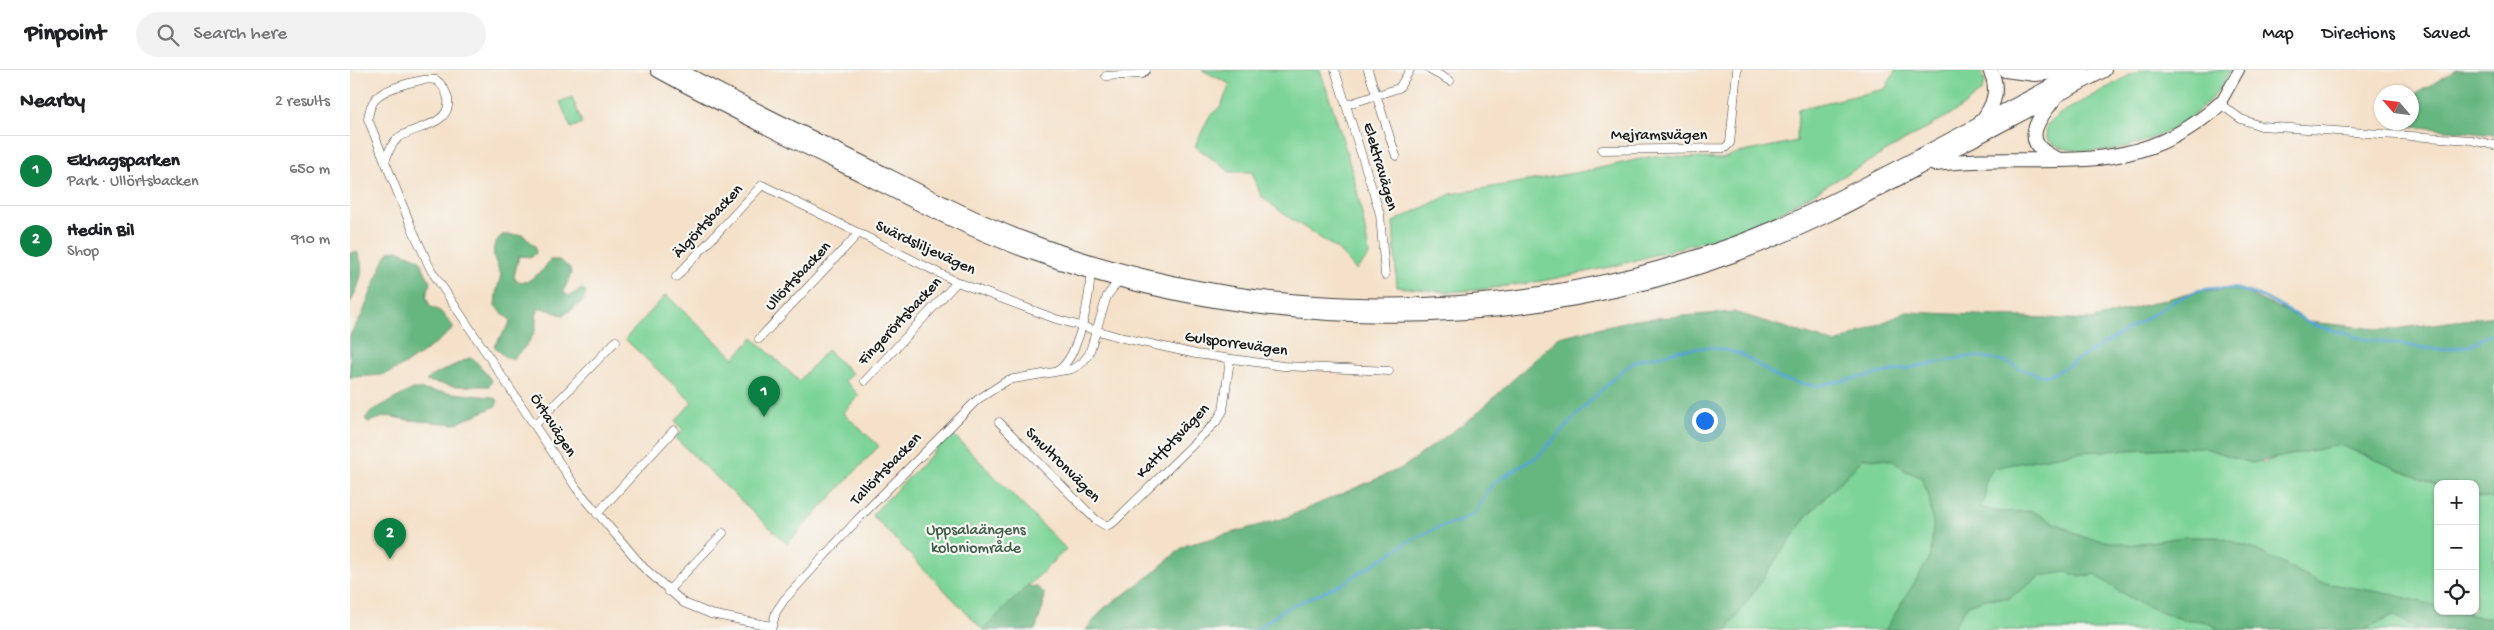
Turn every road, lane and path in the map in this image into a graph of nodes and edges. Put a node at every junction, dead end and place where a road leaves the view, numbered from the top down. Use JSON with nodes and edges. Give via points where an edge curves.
{"nodes":[{"id":1,"x":658,"y":70,"type":"edge"},
{"id":2,"x":678,"y":70,"type":"edge"},
{"id":3,"x":1146,"y":70,"type":"edge"},
{"id":4,"x":1335,"y":70,"type":"edge"},
{"id":5,"x":1368,"y":70,"type":"edge"},
{"id":6,"x":1410,"y":70,"type":"edge"},
{"id":7,"x":1430,"y":70,"type":"edge"},
{"id":8,"x":1737,"y":70,"type":"edge"},
{"id":9,"x":1990,"y":70,"type":"edge"},
{"id":10,"x":2005,"y":70,"type":"edge"},
{"id":11,"x":2082,"y":70,"type":"edge"},
{"id":12,"x":2104,"y":70,"type":"edge"},
{"id":13,"x":2238,"y":70,"type":"edge"},
{"id":14,"x":1106,"y":76,"type":"dead end"},
{"id":15,"x":1450,"y":81,"type":"dead end"},
{"id":16,"x":2058,"y":94,"type":"junction"},
{"id":17,"x":1376,"y":95,"type":"junction"},
{"id":18,"x":2220,"y":104,"type":"junction"},
{"id":19,"x":1346,"y":105,"type":"junction"},
{"id":20,"x":1977,"y":126,"type":"junction"},
{"id":21,"x":2494,"y":145,"type":"edge"},
{"id":22,"x":1602,"y":150,"type":"dead end"},
{"id":23,"x":1396,"y":156,"type":"dead end"},
{"id":24,"x":2061,"y":160,"type":"junction"},
{"id":25,"x":385,"y":162,"type":"junction"},
{"id":26,"x":1923,"y":166,"type":"junction"},
{"id":27,"x":762,"y":185,"type":"joint"},
{"id":28,"x":859,"y":233,"type":"junction"},
{"id":29,"x":1090,"y":271,"type":"junction"},
{"id":30,"x":1385,"y":275,"type":"dead end"},
{"id":31,"x":676,"y":277,"type":"dead end"},
{"id":32,"x":1119,"y":280,"type":"junction"},
{"id":33,"x":957,"y":282,"type":"junction"},
{"id":34,"x":1081,"y":325,"type":"junction"},
{"id":35,"x":1096,"y":330,"type":"junction"},
{"id":36,"x":759,"y":339,"type":"dead end"},
{"id":37,"x":616,"y":341,"type":"dead end"},
{"id":38,"x":1230,"y":359,"type":"junction"},
{"id":39,"x":1389,"y":371,"type":"dead end"},
{"id":40,"x":1056,"y":372,"type":"junction"},
{"id":41,"x":865,"y":381,"type":"dead end"},
{"id":42,"x":999,"y":422,"type":"dead end"},
{"id":43,"x":534,"y":425,"type":"junction"},
{"id":44,"x":674,"y":430,"type":"dead end"},
{"id":45,"x":597,"y":514,"type":"junction"},
{"id":46,"x":1106,"y":526,"type":"joint"},
{"id":47,"x":723,"y":533,"type":"dead end"},
{"id":48,"x":668,"y":591,"type":"junction"},
{"id":49,"x":771,"y":628,"type":"edge"}],
"edges":[{"from":1,"to":29,"type":"highway","via":[[962,224],[1025,250]]},
{"from":2,"to":20,"type":"highway","via":[[944,204],[1032,242],[1170,282],[1248,297],[1332,304],[1406,306],[1490,300],[1587,286],[1650,271],[1788,223]]},
{"from":3,"to":14,"type":"street","via":[[1142,74]]},
{"from":4,"to":19,"type":"street","name":"Elektravägen"},
{"from":5,"to":17,"type":"street"},
{"from":6,"to":17,"type":"street","via":[[1399,88]]},
{"from":7,"to":15,"type":"street"},
{"from":8,"to":22,"type":"street","name":"Mejramsvägen","via":[[1730,143],[1725,148]]},
{"from":9,"to":20,"type":"highway","via":[[1995,94],[1989,110]]},
{"from":10,"to":11,"type":"highway","via":[[2035,74]]},
{"from":11,"to":20,"type":"highway"},
{"from":12,"to":16,"type":"highway"},
{"from":13,"to":18,"type":"street"},
{"from":16,"to":24,"type":"highway","via":[[2036,122],[2034,134],[2039,147]]},
{"from":16,"to":26,"type":"highway"},
{"from":17,"to":19,"type":"street"},
{"from":17,"to":23,"type":"street"},
{"from":18,"to":21,"type":"street","via":[[2241,119],[2261,126],[2471,140]]},
{"from":18,"to":24,"type":"highway","via":[[2192,127],[2149,148],[2105,158]]},
{"from":19,"to":30,"type":"street","name":"Elektravägen","via":[[1380,214]]},
{"from":24,"to":26,"type":"highway","via":[[1983,159]]},
{"from":25,"to":25,"type":"street","name":"Örtavägen","via":[[401,136],[446,114],[449,107],[446,90],[436,80],[420,80],[380,95],[372,104],[368,118]]},
{"from":25,"to":43,"type":"street","name":"Örtavägen","via":[[431,270]]},
{"from":26,"to":32,"type":"highway","via":[[1829,215],[1734,255],[1653,281],[1539,304],[1432,314],[1332,314],[1210,301]]},
{"from":27,"to":28,"type":"street","name":"Svärdsliljevägen"},
{"from":27,"to":31,"type":"street","name":"Älgörtsbacken"},
{"from":28,"to":33,"type":"street","name":"Svärdsliljevägen"},
{"from":28,"to":36,"type":"street","name":"Ullörtsbacken"},
{"from":29,"to":32,"type":"highway"},
{"from":29,"to":34,"type":"street","via":[[1090,289]]},
{"from":32,"to":35,"type":"street","name":"Tallörtsbacken","via":[[1107,296]]},
{"from":33,"to":34,"type":"street","name":"Svärdsliljevägen"},
{"from":33,"to":41,"type":"street","name":"Fingerörtsbacken"},
{"from":34,"to":35,"type":"street","name":"Gulsporrevägen"},
{"from":34,"to":40,"type":"street","via":[[1069,359]]},
{"from":35,"to":38,"type":"street","name":"Gulsporrevägen","via":[[1152,345]]},
{"from":35,"to":40,"type":"street","name":"Tallörtsbacken","via":[[1089,354],[1082,363]]},
{"from":37,"to":43,"type":"street"},
{"from":38,"to":39,"type":"street","name":"Gulsporrevägen","via":[[1283,366]]},
{"from":38,"to":46,"type":"street","name":"Kattfotsvägen","via":[[1223,410],[1216,422],[1114,522]]},
{"from":40,"to":49,"type":"street","name":"Tallörtsbacken","via":[[1008,380],[962,412],[784,600]]},
{"from":42,"to":46,"type":"street","name":"Smultronvägen","via":[[1096,520]]},
{"from":43,"to":45,"type":"street","name":"Örtavägen"},
{"from":44,"to":45,"type":"street"},
{"from":45,"to":48,"type":"street","name":"Örtavägen"},
{"from":47,"to":48,"type":"street"},
{"from":48,"to":49,"type":"street","name":"Örtavägen","via":[[697,610]]}]}
